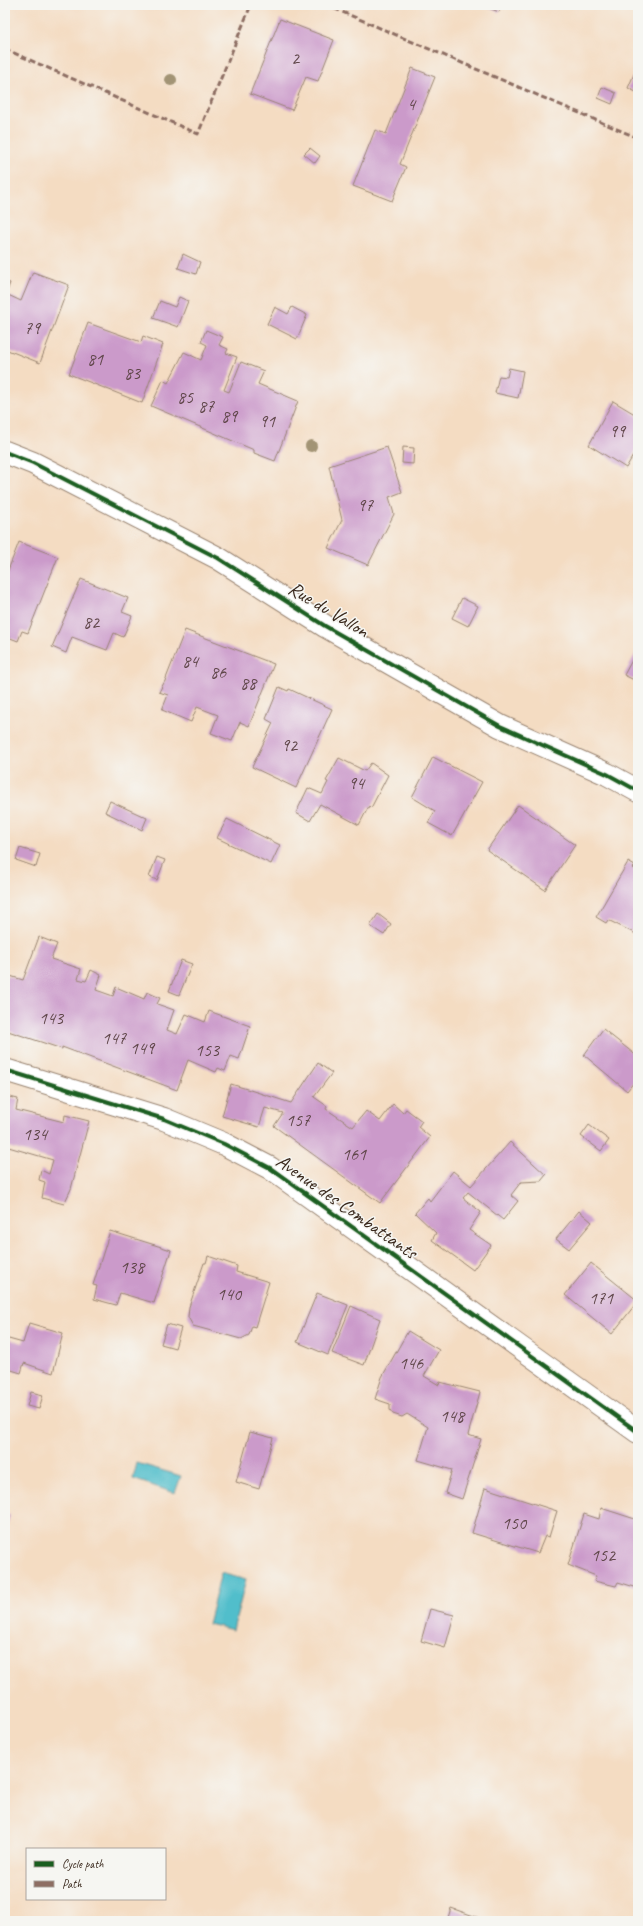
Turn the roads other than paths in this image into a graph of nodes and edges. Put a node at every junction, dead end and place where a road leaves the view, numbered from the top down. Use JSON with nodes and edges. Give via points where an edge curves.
{"nodes":[{"id":1,"x":5,"y":452,"type":"edge"},
{"id":2,"x":638,"y":791,"type":"edge"},
{"id":3,"x":5,"y":1070,"type":"edge"},
{"id":4,"x":638,"y":1432,"type":"edge"}],
"edges":[{"from":1,"to":2,"type":"street","name":"Rue du Vallon","via":[[33,463],[218,558],[325,626],[500,726],[607,774]]},
{"from":3,"to":4,"type":"street","name":"Avenue des Combattants","via":[[164,1119],[224,1144],[270,1168]]}]}
